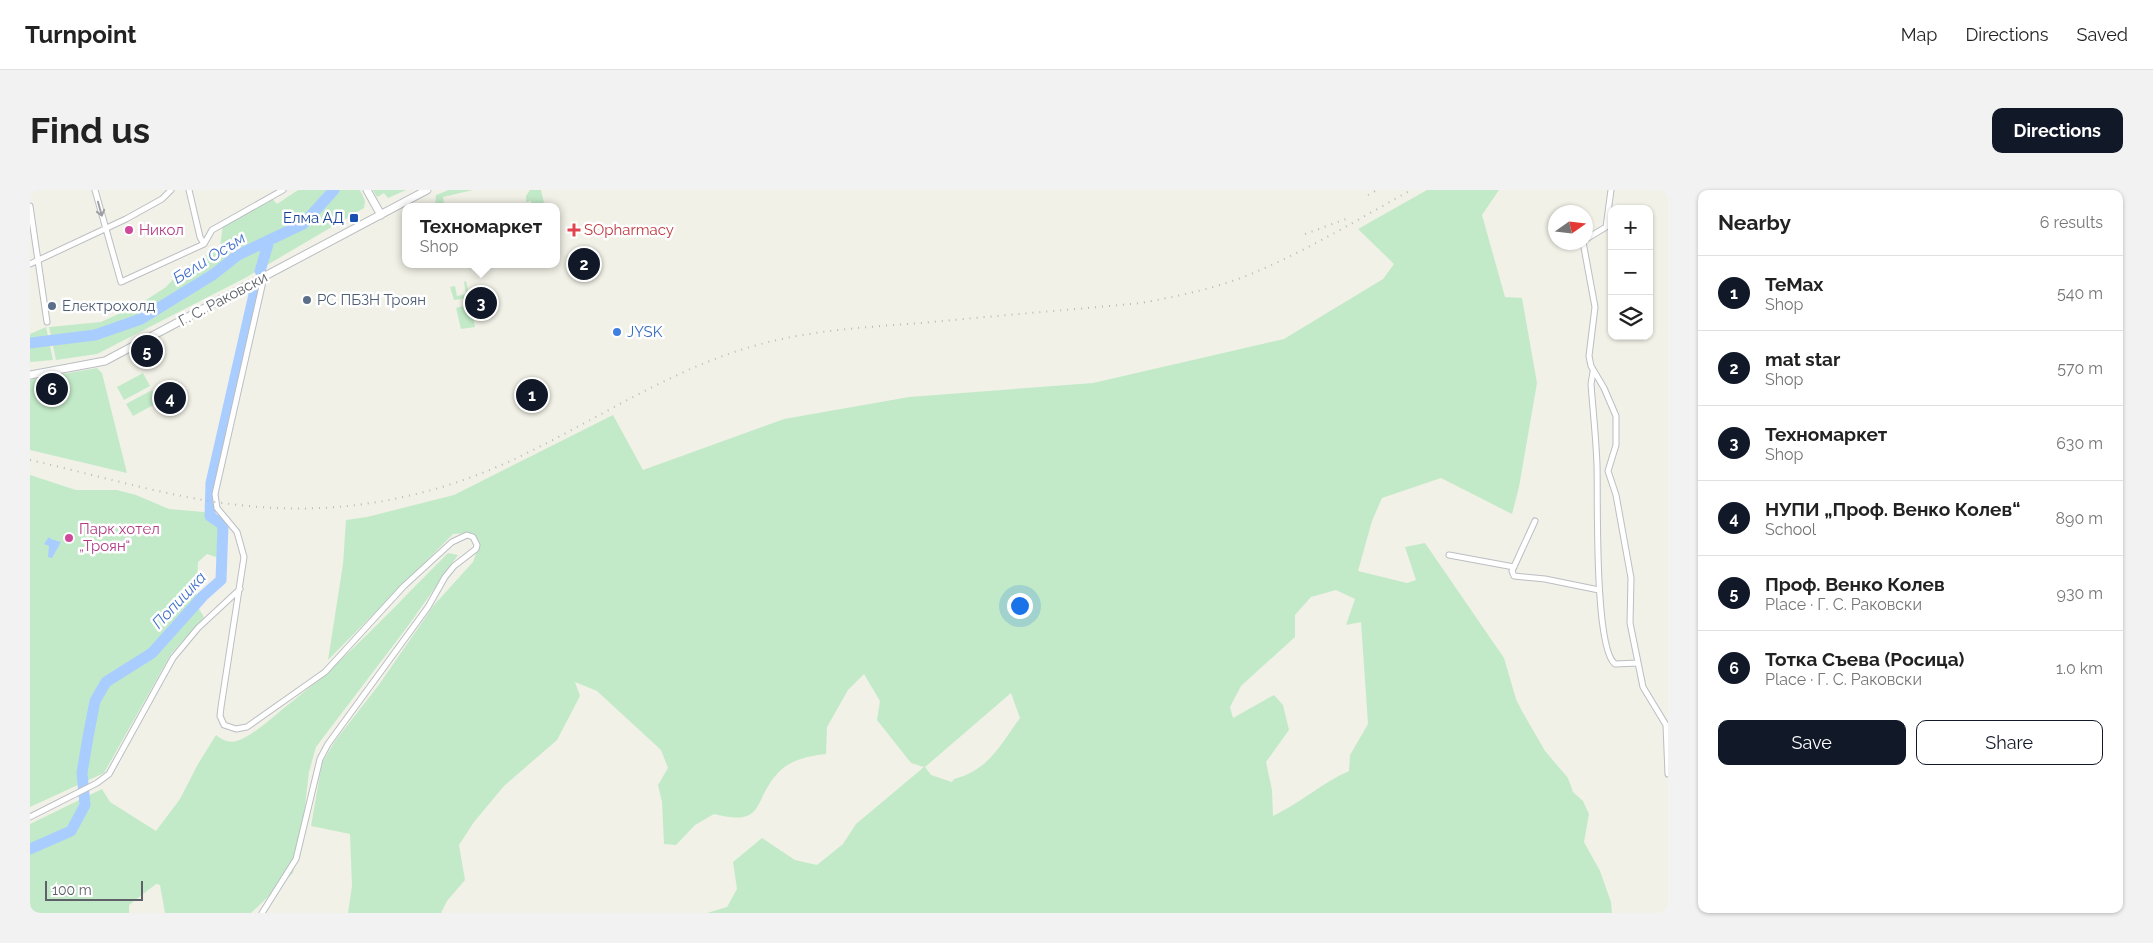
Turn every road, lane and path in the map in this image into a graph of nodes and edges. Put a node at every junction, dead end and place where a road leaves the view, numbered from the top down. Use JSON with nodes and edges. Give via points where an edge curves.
{"nodes":[{"id":1,"x":95,"y":190,"type":"edge"},
{"id":2,"x":171,"y":190,"type":"edge"},
{"id":3,"x":189,"y":190,"type":"edge"},
{"id":4,"x":284,"y":190,"type":"edge"},
{"id":5,"x":367,"y":190,"type":"edge"},
{"id":6,"x":427,"y":190,"type":"edge"},
{"id":7,"x":1611,"y":190,"type":"edge"},
{"id":8,"x":403,"y":203,"type":"edge"},
{"id":9,"x":402,"y":204,"type":"edge"},
{"id":10,"x":30,"y":206,"type":"edge"},
{"id":11,"x":381,"y":215,"type":"junction"},
{"id":12,"x":106,"y":228,"type":"junction"},
{"id":13,"x":1593,"y":235,"type":"edge"},
{"id":14,"x":204,"y":244,"type":"junction"},
{"id":15,"x":1584,"y":250,"type":"edge"},
{"id":16,"x":38,"y":261,"type":"junction"},
{"id":17,"x":30,"y":264,"type":"edge"},
{"id":18,"x":264,"y":277,"type":"junction"},
{"id":19,"x":47,"y":322,"type":"dead end"},
{"id":20,"x":1593,"y":372,"type":"junction"},
{"id":21,"x":30,"y":375,"type":"edge"},
{"id":22,"x":1535,"y":521,"type":"dead end"},
{"id":23,"x":1449,"y":555,"type":"dead end"},
{"id":24,"x":1514,"y":567,"type":"junction"},
{"id":25,"x":241,"y":588,"type":"junction"},
{"id":26,"x":1599,"y":590,"type":"junction"},
{"id":27,"x":1638,"y":662,"type":"junction"},
{"id":28,"x":1668,"y":774,"type":"edge"},
{"id":29,"x":30,"y":817,"type":"edge"},
{"id":30,"x":262,"y":913,"type":"edge"}],
"edges":[{"from":1,"to":12,"type":"street","one_way":true},
{"from":2,"to":12,"type":"street","via":[[162,199]]},
{"from":3,"to":14,"type":"street"},
{"from":4,"to":14,"type":"street","via":[[212,230]]},
{"from":5,"to":11,"type":"street"},
{"from":6,"to":8,"type":"street","name":"Г. С. Раковски"},
{"from":7,"to":13,"type":"street","via":[[1606,227]]},
{"from":9,"to":11,"type":"street","name":"Г. С. Раковски"},
{"from":10,"to":16,"type":"street"},
{"from":11,"to":18,"type":"street","name":"Г. С. Раковски"},
{"from":12,"to":14,"type":"street","via":[[121,282]]},
{"from":12,"to":16,"type":"street"},
{"from":15,"to":20,"type":"street","via":[[1595,307],[1589,356]]},
{"from":16,"to":17,"type":"street"},
{"from":16,"to":19,"type":"street"},
{"from":18,"to":21,"type":"street","name":"Г. С. Раковски","via":[[105,361]]},
{"from":18,"to":25,"type":"street","via":[[215,494],[217,508],[237,532],[242,544]]},
{"from":20,"to":26,"type":"street"},
{"from":20,"to":27,"type":"street","via":[[1616,416],[1617,438],[1608,471],[1632,578],[1630,623]]},
{"from":22,"to":24,"type":"street"},
{"from":23,"to":24,"type":"street"},
{"from":24,"to":26,"type":"street","via":[[1516,578],[1545,579]]},
{"from":25,"to":29,"type":"street","via":[[198,628],[178,652],[114,768],[97,783]]},
{"from":25,"to":30,"type":"street","via":[[220,716],[224,725],[236,730],[247,727],[325,672],[404,586],[452,542],[467,535],[473,537],[477,545],[445,577],[428,607],[328,744],[320,759],[296,859]]},
{"from":26,"to":27,"type":"street","via":[[1609,658],[1614,664]]},
{"from":27,"to":28,"type":"street","via":[[1646,694],[1666,725]]}]}
